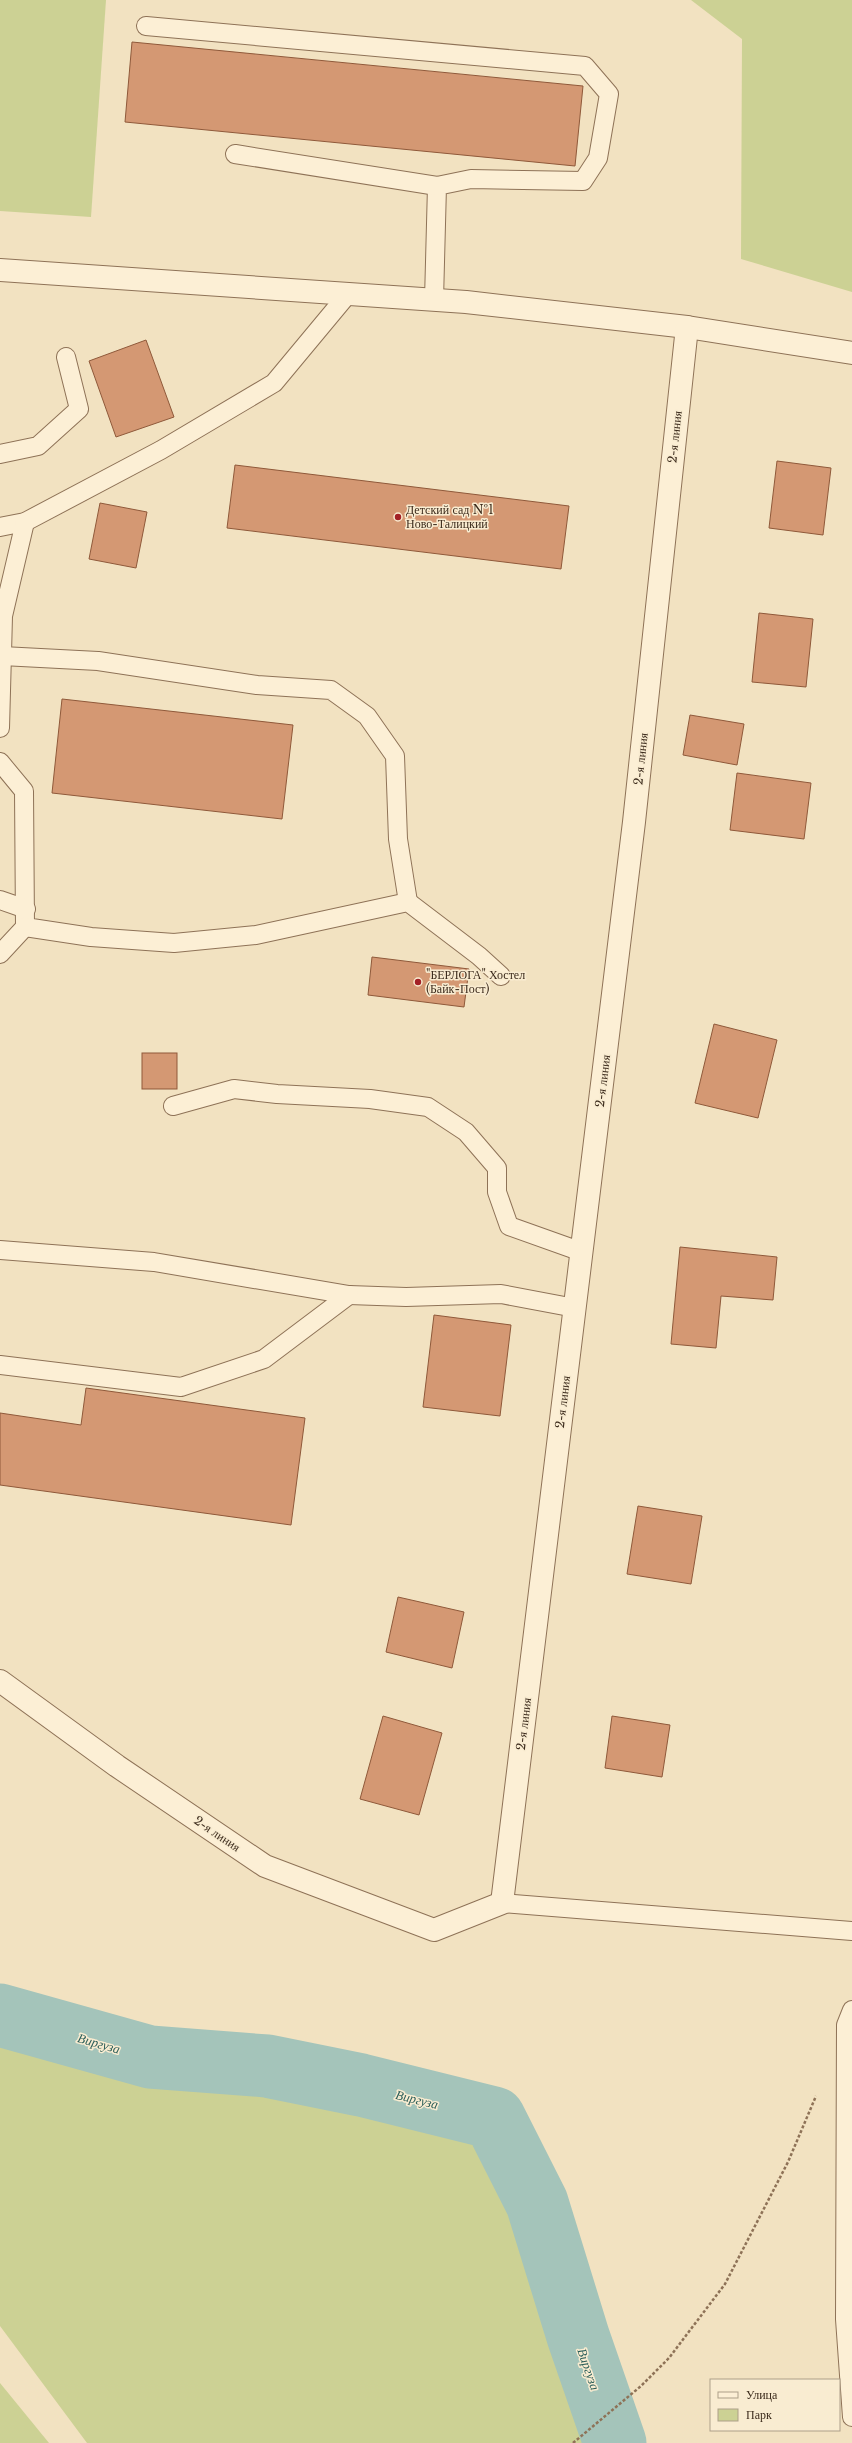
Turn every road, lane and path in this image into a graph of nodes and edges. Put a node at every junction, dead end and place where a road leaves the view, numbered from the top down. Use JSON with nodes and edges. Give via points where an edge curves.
{"nodes":[{"id":1,"x":146,"y":26,"type":"dead end"},
{"id":2,"x":236,"y":154,"type":"dead end"},
{"id":3,"x":437,"y":186,"type":"junction"},
{"id":4,"x":0,"y":270,"type":"edge"},
{"id":5,"x":348,"y":294,"type":"junction"},
{"id":6,"x":434,"y":300,"type":"junction"},
{"id":7,"x":687,"y":328,"type":"junction"},
{"id":8,"x":852,"y":353,"type":"edge"},
{"id":9,"x":66,"y":357,"type":"dead end"},
{"id":10,"x":0,"y":454,"type":"edge"},
{"id":11,"x":25,"y":522,"type":"junction"},
{"id":12,"x":0,"y":527,"type":"edge"},
{"id":13,"x":2,"y":656,"type":"junction"},
{"id":14,"x":0,"y":728,"type":"edge"},
{"id":15,"x":0,"y":762,"type":"edge"},
{"id":16,"x":0,"y":900,"type":"edge"},
{"id":17,"x":408,"y":902,"type":"junction"},
{"id":18,"x":26,"y":909,"type":"junction"},
{"id":19,"x":25,"y":927,"type":"junction"},
{"id":20,"x":0,"y":954,"type":"edge"},
{"id":21,"x":501,"y":976,"type":"dead end"},
{"id":22,"x":173,"y":1106,"type":"dead end"},
{"id":23,"x":0,"y":1250,"type":"edge"},
{"id":24,"x":582,"y":1252,"type":"junction"},
{"id":25,"x":349,"y":1295,"type":"junction"},
{"id":26,"x":575,"y":1308,"type":"junction"},
{"id":27,"x":0,"y":1365,"type":"edge"},
{"id":28,"x":0,"y":1681,"type":"edge"},
{"id":29,"x":502,"y":1903,"type":"junction"},
{"id":30,"x":852,"y":1931,"type":"edge"},
{"id":31,"x":852,"y":2010,"type":"edge"},
{"id":32,"x":819,"y":2090,"type":"dead end"},
{"id":33,"x":852,"y":2417,"type":"edge"},
{"id":34,"x":573,"y":2443,"type":"edge"}],
"edges":[{"from":1,"to":3,"type":"lane","via":[[585,66],[609,94],[598,158],[583,181],[471,179]]},
{"from":2,"to":3,"type":"lane"},
{"from":3,"to":6,"type":"lane"},
{"from":4,"to":5,"type":"street"},
{"from":5,"to":6,"type":"street"},
{"from":5,"to":11,"type":"lane","via":[[274,382],[161,450]]},
{"from":6,"to":7,"type":"street"},
{"from":7,"to":8,"type":"street"},
{"from":7,"to":24,"type":"street","name":"2-я линия","via":[[634,822]]},
{"from":9,"to":10,"type":"lane","via":[[79,409],[38,446]]},
{"from":11,"to":12,"type":"lane"},
{"from":11,"to":13,"type":"lane","via":[[3,616]]},
{"from":13,"to":14,"type":"lane"},
{"from":13,"to":17,"type":"lane","via":[[98,661],[257,685],[331,690],[367,716],[395,756],[398,838]]},
{"from":15,"to":18,"type":"lane","via":[[24,791]]},
{"from":16,"to":18,"type":"lane"},
{"from":17,"to":19,"type":"lane","via":[[256,935],[174,943],[91,937]]},
{"from":17,"to":21,"type":"lane"},
{"from":18,"to":19,"type":"lane"},
{"from":19,"to":20,"type":"lane"},
{"from":22,"to":24,"type":"lane","via":[[234,1089],[370,1099],[428,1108],[466,1132],[497,1168],[496,1192],[509,1226]]},
{"from":23,"to":25,"type":"lane","via":[[154,1262]]},
{"from":24,"to":26,"type":"street","name":"2-я линия"},
{"from":25,"to":26,"type":"lane","via":[[406,1297],[501,1294]]},
{"from":25,"to":27,"type":"lane","via":[[264,1359],[181,1387]]},
{"from":26,"to":29,"type":"street","name":"2-я линия"},
{"from":28,"to":29,"type":"street","name":"2-я линия","via":[[117,1766],[265,1866],[434,1930]]},
{"from":29,"to":30,"type":"lane"},
{"from":31,"to":33,"type":"lane","via":[[846,2025],[845,2319]]},
{"from":32,"to":34,"type":"path","via":[[788,2162],[725,2284],[669,2358],[641,2386]]}]}
